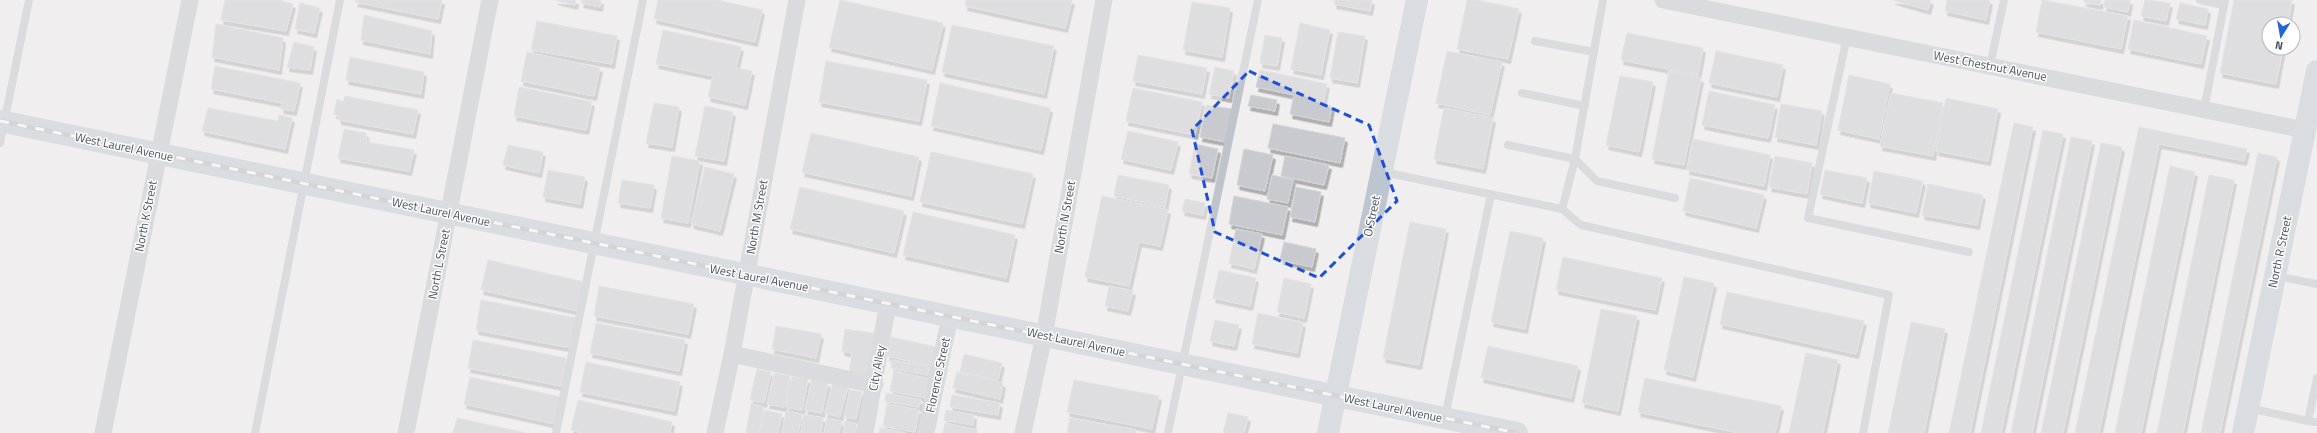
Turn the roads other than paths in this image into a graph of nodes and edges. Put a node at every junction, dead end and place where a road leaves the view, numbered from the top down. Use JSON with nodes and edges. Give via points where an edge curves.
{"nodes":[{"id":1,"x":29,"y":0,"type":"edge"},
{"id":2,"x":190,"y":0,"type":"edge"},
{"id":3,"x":340,"y":0,"type":"edge"},
{"id":4,"x":490,"y":0,"type":"edge"},
{"id":5,"x":643,"y":0,"type":"edge"},
{"id":6,"x":797,"y":0,"type":"edge"},
{"id":7,"x":1104,"y":0,"type":"edge"},
{"id":8,"x":1258,"y":0,"type":"edge"},
{"id":9,"x":1417,"y":0,"type":"edge"},
{"id":10,"x":1603,"y":0,"type":"edge"},
{"id":11,"x":1663,"y":0,"type":"edge"},
{"id":12,"x":2004,"y":0,"type":"edge"},
{"id":13,"x":2200,"y":0,"type":"edge"},
{"id":14,"x":2225,"y":3,"type":"edge"},
{"id":15,"x":1847,"y":37,"type":"junction"},
{"id":16,"x":1534,"y":41,"type":"dead end"},
{"id":17,"x":1594,"y":52,"type":"junction"},
{"id":18,"x":1990,"y":66,"type":"junction"},
{"id":19,"x":2317,"y":70,"type":"edge"},
{"id":20,"x":1522,"y":93,"type":"dead end"},
{"id":21,"x":1585,"y":106,"type":"junction"},
{"id":22,"x":2204,"y":110,"type":"junction"},
{"id":23,"x":1,"y":129,"type":"edge"},
{"id":24,"x":2311,"y":131,"type":"edge"},
{"id":25,"x":1508,"y":145,"type":"dead end"},
{"id":26,"x":158,"y":154,"type":"junction"},
{"id":27,"x":1575,"y":159,"type":"junction"},
{"id":28,"x":1381,"y":172,"type":"junction"},
{"id":29,"x":304,"y":184,"type":"junction"},
{"id":30,"x":1491,"y":194,"type":"junction"},
{"id":31,"x":1675,"y":198,"type":"dead end"},
{"id":32,"x":1562,"y":209,"type":"junction"},
{"id":33,"x":448,"y":213,"type":"junction"},
{"id":34,"x":594,"y":244,"type":"junction"},
{"id":35,"x":1969,"y":252,"type":"dead end"},
{"id":36,"x":746,"y":276,"type":"junction"},
{"id":37,"x":2275,"y":276,"type":"junction"},
{"id":38,"x":2317,"y":284,"type":"edge"},
{"id":39,"x":888,"y":303,"type":"junction"},
{"id":40,"x":950,"y":316,"type":"junction"},
{"id":41,"x":1044,"y":336,"type":"junction"},
{"id":42,"x":732,"y":354,"type":"junction"},
{"id":43,"x":1183,"y":364,"type":"junction"},
{"id":44,"x":2317,"y":378,"type":"edge"},
{"id":45,"x":875,"y":385,"type":"junction"},
{"id":46,"x":1335,"y":396,"type":"junction"},
{"id":47,"x":2248,"y":408,"type":"junction"},
{"id":48,"x":1445,"y":418,"type":"junction"},
{"id":49,"x":2313,"y":421,"type":"edge"},
{"id":50,"x":103,"y":433,"type":"edge"},
{"id":51,"x":255,"y":433,"type":"edge"},
{"id":52,"x":406,"y":433,"type":"edge"},
{"id":53,"x":556,"y":433,"type":"edge"},
{"id":54,"x":715,"y":433,"type":"edge"},
{"id":55,"x":865,"y":433,"type":"edge"},
{"id":56,"x":926,"y":433,"type":"edge"},
{"id":57,"x":1023,"y":433,"type":"edge"},
{"id":58,"x":1168,"y":433,"type":"edge"},
{"id":59,"x":1328,"y":433,"type":"edge"},
{"id":60,"x":1518,"y":433,"type":"edge"},
{"id":61,"x":1863,"y":433,"type":"edge"},
{"id":62,"x":2243,"y":433,"type":"edge"}],
"edges":[{"from":1,"to":23,"type":"lane"},
{"from":2,"to":26,"type":"street","name":"North K Street"},
{"from":3,"to":29,"type":"lane"},
{"from":4,"to":33,"type":"street","name":"North L Street"},
{"from":5,"to":34,"type":"lane"},
{"from":6,"to":36,"type":"street","name":"North M Street"},
{"from":7,"to":41,"type":"street","name":"North N Street"},
{"from":8,"to":43,"type":"lane"},
{"from":9,"to":28,"type":"street","name":"O Street"},
{"from":10,"to":17,"type":"lane"},
{"from":11,"to":15,"type":"street","name":"West Chestnut Avenue"},
{"from":12,"to":18,"type":"lane"},
{"from":13,"to":14,"type":"lane"},
{"from":14,"to":22,"type":"lane"},
{"from":15,"to":18,"type":"street","name":"West Chestnut Avenue"},
{"from":15,"to":35,"type":"lane","via":[[1808,218]]},
{"from":16,"to":17,"type":"lane"},
{"from":17,"to":21,"type":"lane"},
{"from":18,"to":22,"type":"street","name":"West Chestnut Avenue"},
{"from":19,"to":24,"type":"street","name":"North R Street"},
{"from":20,"to":21,"type":"lane"},
{"from":21,"to":27,"type":"lane"},
{"from":22,"to":24,"type":"street","name":"West Chestnut Avenue"},
{"from":23,"to":26,"type":"street","name":"West Laurel Avenue"},
{"from":24,"to":37,"type":"street","name":"North R Street"},
{"from":25,"to":27,"type":"lane"},
{"from":26,"to":29,"type":"street","name":"West Laurel Avenue"},
{"from":26,"to":50,"type":"street","name":"North K Street"},
{"from":27,"to":31,"type":"lane","via":[[1597,181]]},
{"from":27,"to":32,"type":"lane"},
{"from":28,"to":30,"type":"lane"},
{"from":28,"to":46,"type":"street","name":"O Street"},
{"from":29,"to":33,"type":"street","name":"West Laurel Avenue"},
{"from":29,"to":51,"type":"lane"},
{"from":30,"to":32,"type":"lane"},
{"from":30,"to":48,"type":"lane"},
{"from":32,"to":61,"type":"lane","via":[[1581,225],[1889,296]]},
{"from":33,"to":34,"type":"street","name":"West Laurel Avenue"},
{"from":33,"to":52,"type":"street","name":"North L Street"},
{"from":34,"to":36,"type":"street","name":"West Laurel Avenue"},
{"from":34,"to":53,"type":"lane"},
{"from":36,"to":39,"type":"street","name":"West Laurel Avenue"},
{"from":36,"to":42,"type":"street","name":"North M Street"},
{"from":37,"to":38,"type":"lane"},
{"from":37,"to":47,"type":"street","name":"North R Street"},
{"from":39,"to":40,"type":"street","name":"West Laurel Avenue"},
{"from":39,"to":45,"type":"street","name":"City Alley"},
{"from":40,"to":41,"type":"street","name":"West Laurel Avenue"},
{"from":40,"to":56,"type":"street","name":"Florence Street"},
{"from":41,"to":43,"type":"street","name":"West Laurel Avenue"},
{"from":41,"to":57,"type":"street","name":"North N Street"},
{"from":42,"to":45,"type":"street"},
{"from":42,"to":54,"type":"street","name":"North M Street"},
{"from":43,"to":46,"type":"street","name":"West Laurel Avenue"},
{"from":43,"to":58,"type":"lane"},
{"from":44,"to":49,"type":"lane"},
{"from":45,"to":55,"type":"street","name":"City Alley"},
{"from":46,"to":48,"type":"street","name":"West Laurel Avenue"},
{"from":46,"to":59,"type":"street","name":"O Street"},
{"from":47,"to":49,"type":"lane"},
{"from":47,"to":62,"type":"street","name":"North R Street"},
{"from":48,"to":60,"type":"street","name":"West Laurel Avenue"}]}
